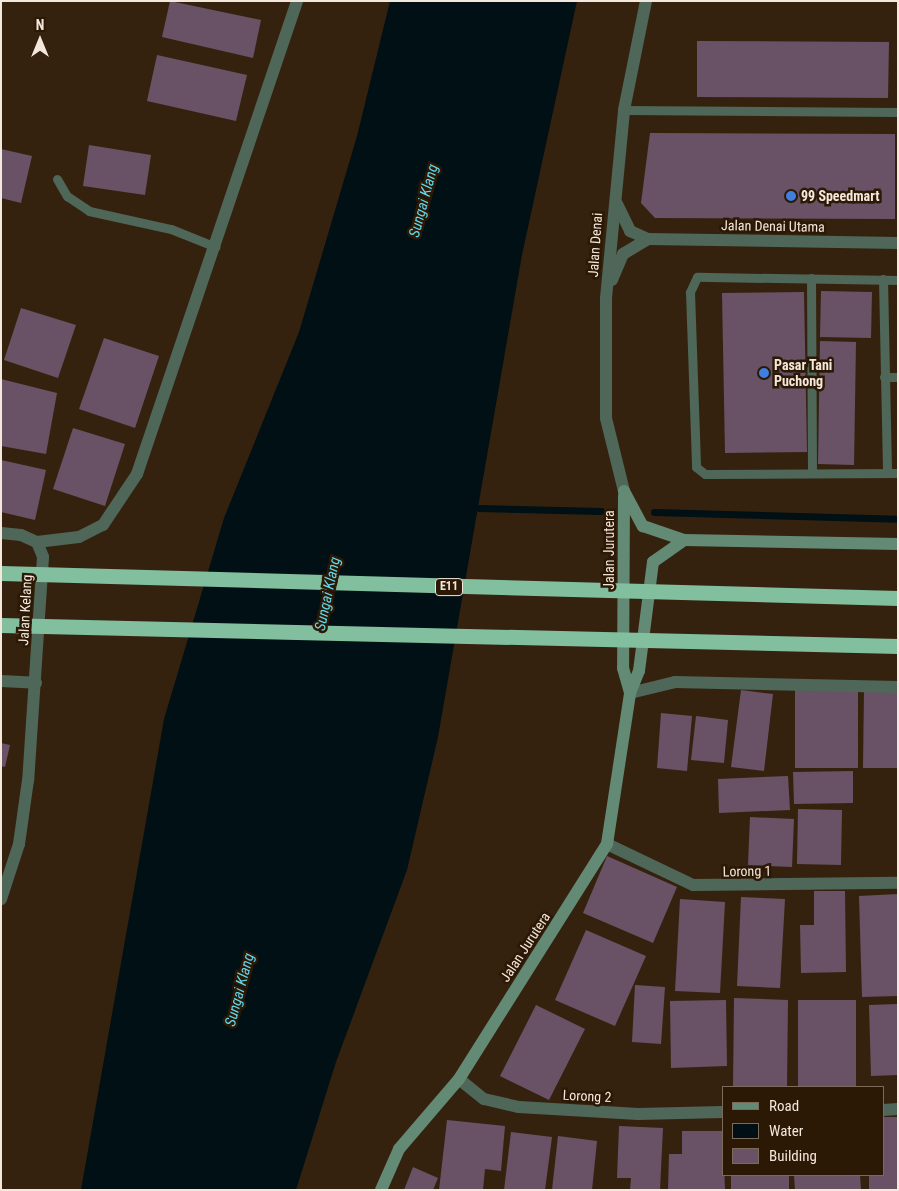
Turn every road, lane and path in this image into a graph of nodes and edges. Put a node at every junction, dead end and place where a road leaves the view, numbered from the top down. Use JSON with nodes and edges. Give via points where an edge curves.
{"nodes":[{"id":1,"x":297,"y":1,"type":"edge"},
{"id":2,"x":646,"y":1,"type":"edge"},
{"id":3,"x":624,"y":110,"type":"junction"},
{"id":4,"x":898,"y":112,"type":"edge"},
{"id":5,"x":57,"y":178,"type":"dead end"},
{"id":6,"x":614,"y":192,"type":"junction"},
{"id":7,"x":648,"y":239,"type":"junction"},
{"id":8,"x":898,"y":243,"type":"edge"},
{"id":9,"x":216,"y":246,"type":"junction"},
{"id":10,"x":811,"y":278,"type":"junction"},
{"id":11,"x":882,"y":279,"type":"junction"},
{"id":12,"x":898,"y":280,"type":"edge"},
{"id":13,"x":606,"y":298,"type":"junction"},
{"id":14,"x":884,"y":377,"type":"junction"},
{"id":15,"x":898,"y":377,"type":"edge"},
{"id":16,"x":887,"y":473,"type":"junction"},
{"id":17,"x":898,"y":473,"type":"edge"},
{"id":18,"x":812,"y":474,"type":"junction"},
{"id":19,"x":624,"y":491,"type":"junction"},
{"id":20,"x":1,"y":533,"type":"edge"},
{"id":21,"x":684,"y":540,"type":"junction"},
{"id":22,"x":37,"y":542,"type":"junction"},
{"id":23,"x":898,"y":544,"type":"edge"},
{"id":24,"x":1,"y":573,"type":"edge"},
{"id":25,"x":898,"y":598,"type":"edge"},
{"id":26,"x":1,"y":625,"type":"edge"},
{"id":27,"x":898,"y":646,"type":"edge"},
{"id":28,"x":1,"y":681,"type":"edge"},
{"id":29,"x":36,"y":683,"type":"junction"},
{"id":30,"x":898,"y":687,"type":"edge"},
{"id":31,"x":630,"y":693,"type":"junction"},
{"id":32,"x":607,"y":844,"type":"junction"},
{"id":33,"x":6,"y":870,"type":"edge"},
{"id":34,"x":898,"y":883,"type":"edge"},
{"id":35,"x":1,"y":899,"type":"edge"},
{"id":36,"x":458,"y":1079,"type":"junction"},
{"id":37,"x":898,"y":1109,"type":"edge"},
{"id":38,"x":884,"y":1110,"type":"edge"},
{"id":39,"x":722,"y":1112,"type":"edge"},
{"id":40,"x":380,"y":1190,"type":"edge"}],
"edges":[{"from":1,"to":9,"type":"street"},
{"from":2,"to":3,"type":"street","name":"Jalan Denai"},
{"from":3,"to":4,"type":"lane"},
{"from":3,"to":6,"type":"street","name":"Jalan Denai"},
{"from":5,"to":9,"type":"lane","via":[[61,190],[89,211],[171,229]]},
{"from":6,"to":7,"type":"street","name":"Jalan Denai Utama","via":[[619,215],[630,231]]},
{"from":6,"to":13,"type":"street","name":"Jalan Denai"},
{"from":7,"to":8,"type":"street","name":"Jalan Denai Utama"},
{"from":7,"to":13,"type":"street","via":[[623,254]]},
{"from":9,"to":22,"type":"street","via":[[137,474],[117,510],[103,525],[79,537]]},
{"from":10,"to":11,"type":"lane"},
{"from":10,"to":18,"type":"lane"},
{"from":10,"to":18,"type":"lane","via":[[697,277],[690,292],[696,467],[705,474]]},
{"from":11,"to":12,"type":"lane"},
{"from":11,"to":14,"type":"lane"},
{"from":13,"to":19,"type":"street","name":"Jalan Denai","via":[[606,418]]},
{"from":14,"to":15,"type":"lane"},
{"from":14,"to":16,"type":"lane"},
{"from":16,"to":17,"type":"lane"},
{"from":16,"to":18,"type":"lane"},
{"from":19,"to":21,"type":"street","name":"Jalan Jurutera","via":[[643,526]]},
{"from":19,"to":31,"type":"street","name":"Jalan Jurutera","via":[[623,668]]},
{"from":20,"to":22,"type":"street","via":[[21,534]]},
{"from":21,"to":23,"type":"street","name":"Jalan Jurutera"},
{"from":21,"to":31,"type":"street","name":"Jalan Jurutera","via":[[653,562],[639,671]]},
{"from":22,"to":29,"type":"street","name":"Jalan Kelang","via":[[43,557]]},
{"from":24,"to":25,"type":"highway","number":"E11"},
{"from":26,"to":27,"type":"highway"},
{"from":28,"to":29,"type":"street"},
{"from":29,"to":33,"type":"street","name":"Jalan Kelang","via":[[28,780]]},
{"from":30,"to":31,"type":"street","via":[[675,682]]},
{"from":31,"to":32,"type":"street","name":"Jalan Jurutera"},
{"from":32,"to":34,"type":"street","name":"Lorong 1","via":[[693,886]]},
{"from":32,"to":36,"type":"street","name":"Jalan Jurutera"},
{"from":33,"to":35,"type":"street","name":"Jalan Kelang"},
{"from":36,"to":39,"type":"street","name":"Lorong 2","via":[[484,1099],[519,1107],[638,1114]]},
{"from":36,"to":40,"type":"street","name":"Jalan Jurutera","via":[[399,1149]]},
{"from":37,"to":38,"type":"street"}]}
